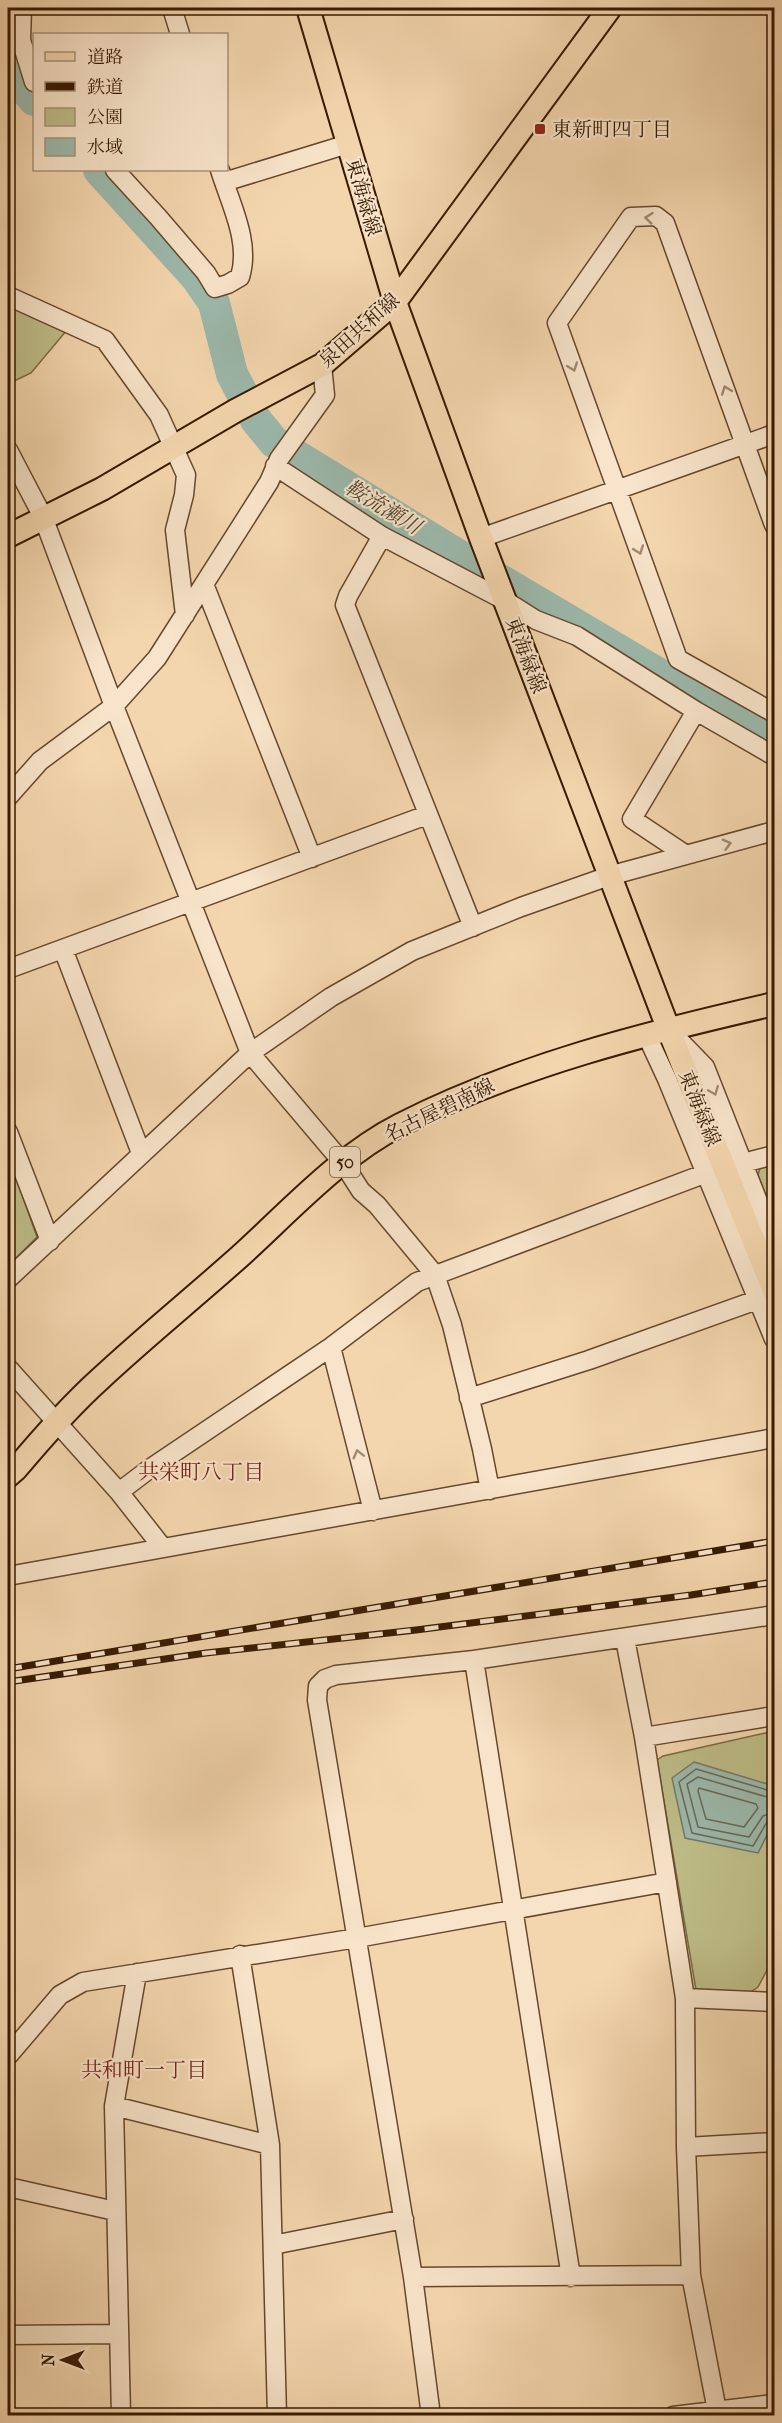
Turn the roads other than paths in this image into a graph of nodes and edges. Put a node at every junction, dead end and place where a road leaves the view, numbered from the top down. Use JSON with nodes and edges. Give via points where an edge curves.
{"nodes":[{"id":1,"x":22,"y":8,"type":"edge"},
{"id":2,"x":172,"y":8,"type":"edge"},
{"id":3,"x":308,"y":8,"type":"edge"},
{"id":4,"x":610,"y":8,"type":"edge"},
{"id":5,"x":180,"y":33,"type":"edge"},
{"id":6,"x":33,"y":79,"type":"edge"},
{"id":7,"x":348,"y":144,"type":"junction"},
{"id":8,"x":116,"y":171,"type":"edge"},
{"id":9,"x":222,"y":176,"type":"edge"},
{"id":10,"x":8,"y":296,"type":"edge"},
{"id":11,"x":395,"y":302,"type":"junction"},
{"id":12,"x":322,"y":365,"type":"junction"},
{"id":13,"x":774,"y":434,"type":"edge"},
{"id":14,"x":746,"y":445,"type":"junction"},
{"id":15,"x":175,"y":447,"type":"junction"},
{"id":16,"x":8,"y":450,"type":"edge"},
{"id":17,"x":277,"y":463,"type":"junction"},
{"id":18,"x":617,"y":491,"type":"junction"},
{"id":19,"x":43,"y":517,"type":"junction"},
{"id":20,"x":774,"y":525,"type":"edge"},
{"id":21,"x":8,"y":536,"type":"edge"},
{"id":22,"x":382,"y":536,"type":"junction"},
{"id":23,"x":483,"y":544,"type":"junction"},
{"id":24,"x":204,"y":584,"type":"junction"},
{"id":25,"x":503,"y":595,"type":"junction"},
{"id":26,"x":185,"y":615,"type":"junction"},
{"id":27,"x":114,"y":706,"type":"junction"},
{"id":28,"x":696,"y":711,"type":"junction"},
{"id":29,"x":774,"y":712,"type":"edge"},
{"id":30,"x":774,"y":756,"type":"edge"},
{"id":31,"x":8,"y":797,"type":"edge"},
{"id":32,"x":427,"y":815,"type":"junction"},
{"id":33,"x":774,"y":831,"type":"edge"},
{"id":34,"x":686,"y":855,"type":"junction"},
{"id":35,"x":312,"y":858,"type":"junction"},
{"id":36,"x":609,"y":876,"type":"junction"},
{"id":37,"x":189,"y":902,"type":"junction"},
{"id":38,"x":473,"y":927,"type":"junction"},
{"id":39,"x":63,"y":949,"type":"junction"},
{"id":40,"x":8,"y":969,"type":"edge"},
{"id":41,"x":774,"y":1004,"type":"edge"},
{"id":42,"x":668,"y":1028,"type":"junction"},
{"id":43,"x":646,"y":1036,"type":"junction"},
{"id":44,"x":250,"y":1053,"type":"junction"},
{"id":45,"x":8,"y":1132,"type":"edge"},
{"id":46,"x":141,"y":1153,"type":"junction"},
{"id":47,"x":774,"y":1155,"type":"edge"},
{"id":48,"x":343,"y":1163,"type":"junction"},
{"id":49,"x":743,"y":1163,"type":"junction"},
{"id":50,"x":705,"y":1174,"type":"junction"},
{"id":51,"x":50,"y":1241,"type":"junction"},
{"id":52,"x":774,"y":1242,"type":"edge"},
{"id":53,"x":435,"y":1275,"type":"junction"},
{"id":54,"x":8,"y":1279,"type":"edge"},
{"id":55,"x":769,"y":1295,"type":"edge"},
{"id":56,"x":774,"y":1339,"type":"edge"},
{"id":57,"x":331,"y":1347,"type":"junction"},
{"id":58,"x":8,"y":1368,"type":"edge"},
{"id":59,"x":469,"y":1398,"type":"junction"},
{"id":60,"x":56,"y":1422,"type":"junction"},
{"id":61,"x":774,"y":1438,"type":"edge"},
{"id":62,"x":8,"y":1476,"type":"edge"},
{"id":63,"x":490,"y":1490,"type":"junction"},
{"id":64,"x":119,"y":1492,"type":"junction"},
{"id":65,"x":373,"y":1511,"type":"junction"},
{"id":66,"x":163,"y":1548,"type":"junction"},
{"id":67,"x":8,"y":1576,"type":"edge"},
{"id":68,"x":774,"y":1615,"type":"edge"},
{"id":69,"x":626,"y":1639,"type":"junction"},
{"id":70,"x":474,"y":1660,"type":"junction"},
{"id":71,"x":774,"y":1716,"type":"edge"},
{"id":72,"x":644,"y":1737,"type":"junction"},
{"id":73,"x":667,"y":1882,"type":"junction"},
{"id":74,"x":514,"y":1909,"type":"junction"},
{"id":75,"x":357,"y":1938,"type":"junction"},
{"id":76,"x":240,"y":1955,"type":"junction"},
{"id":77,"x":137,"y":1973,"type":"junction"},
{"id":78,"x":685,"y":1998,"type":"junction"},
{"id":79,"x":773,"y":1999,"type":"edge"},
{"id":80,"x":8,"y":2056,"type":"edge"},
{"id":81,"x":114,"y":2106,"type":"junction"},
{"id":82,"x":774,"y":2142,"type":"edge"},
{"id":83,"x":270,"y":2145,"type":"junction"},
{"id":84,"x":686,"y":2147,"type":"junction"},
{"id":85,"x":8,"y":2187,"type":"edge"},
{"id":86,"x":115,"y":2211,"type":"junction"},
{"id":87,"x":404,"y":2219,"type":"junction"},
{"id":88,"x":273,"y":2245,"type":"junction"},
{"id":89,"x":691,"y":2275,"type":"junction"},
{"id":90,"x":413,"y":2277,"type":"junction"},
{"id":91,"x":571,"y":2277,"type":"junction"},
{"id":92,"x":118,"y":2334,"type":"junction"},
{"id":93,"x":8,"y":2336,"type":"edge"},
{"id":94,"x":774,"y":2404,"type":"edge"},
{"id":95,"x":718,"y":2413,"type":"edge"},
{"id":96,"x":121,"y":2415,"type":"edge"},
{"id":97,"x":277,"y":2415,"type":"edge"},
{"id":98,"x":431,"y":2415,"type":"edge"},
{"id":99,"x":673,"y":2415,"type":"edge"}],
"edges":[{"from":1,"to":6,"type":"street","via":[[21,40]]},
{"from":2,"to":5,"type":"street"},
{"from":3,"to":7,"type":"main road","name":"東海緑線"},
{"from":4,"to":11,"type":"main road","name":"泉田共和線"},
{"from":7,"to":9,"type":"street"},
{"from":7,"to":11,"type":"main road","name":"東海緑線"},
{"from":8,"to":9,"type":"street","via":[[215,288],[240,277],[244,266],[241,236]]},
{"from":10,"to":15,"type":"street","via":[[105,340],[159,415]]},
{"from":11,"to":12,"type":"main road","name":"泉田共和線"},
{"from":11,"to":23,"type":"main road","name":"東海緑線"},
{"from":12,"to":15,"type":"main road","name":"泉田共和線"},
{"from":12,"to":17,"type":"street","via":[[325,395]]},
{"from":13,"to":14,"type":"street"},
{"from":14,"to":18,"type":"street"},
{"from":14,"to":18,"type":"street","one_way":true,"via":[[665,223],[656,216],[631,217],[557,322]]},
{"from":14,"to":20,"type":"street"},
{"from":15,"to":19,"type":"main road","name":"泉田共和線"},
{"from":15,"to":26,"type":"street","via":[[186,475],[175,530]]},
{"from":16,"to":19,"type":"street"},
{"from":17,"to":22,"type":"street"},
{"from":17,"to":24,"type":"street"},
{"from":18,"to":23,"type":"street"},
{"from":18,"to":29,"type":"street","one_way":true,"via":[[678,659]]},
{"from":19,"to":21,"type":"main road","name":"泉田共和線"},
{"from":19,"to":27,"type":"street"},
{"from":22,"to":25,"type":"street"},
{"from":22,"to":32,"type":"street","via":[[345,605]]},
{"from":23,"to":25,"type":"main road","name":"東海緑線"},
{"from":24,"to":26,"type":"street"},
{"from":24,"to":35,"type":"street"},
{"from":25,"to":28,"type":"street","via":[[536,620],[577,636]]},
{"from":25,"to":36,"type":"main road","name":"東海緑線"},
{"from":26,"to":27,"type":"street","via":[[157,658]]},
{"from":27,"to":31,"type":"street","via":[[40,761]]},
{"from":27,"to":37,"type":"street"},
{"from":28,"to":30,"type":"street"},
{"from":28,"to":34,"type":"street","via":[[632,819]]},
{"from":32,"to":35,"type":"street"},
{"from":32,"to":38,"type":"street"},
{"from":34,"to":33,"type":"street","one_way":true},
{"from":34,"to":36,"type":"street"},
{"from":35,"to":37,"type":"street"},
{"from":36,"to":38,"type":"street"},
{"from":36,"to":42,"type":"main road","name":"東海緑線"},
{"from":37,"to":39,"type":"street"},
{"from":37,"to":44,"type":"street"},
{"from":38,"to":44,"type":"street","via":[[412,951],[362,979]]},
{"from":39,"to":40,"type":"street"},
{"from":39,"to":46,"type":"street"},
{"from":41,"to":42,"type":"main road","name":"名古屋碧南線","number":"50"},
{"from":42,"to":43,"type":"main road","name":"名古屋碧南線","number":"50"},
{"from":42,"to":49,"type":"street","one_way":true,"via":[[705,1067]]},
{"from":42,"to":55,"type":"main road","name":"東海緑線"},
{"from":43,"to":48,"type":"main road","name":"名古屋碧南線","number":"50","via":[[472,1090],[398,1126]]},
{"from":43,"to":50,"type":"street"},
{"from":44,"to":46,"type":"street"},
{"from":44,"to":48,"type":"street"},
{"from":45,"to":51,"type":"street"},
{"from":46,"to":51,"type":"street"},
{"from":47,"to":49,"type":"street"},
{"from":48,"to":53,"type":"street","via":[[361,1191]]},
{"from":48,"to":60,"type":"main road","name":"名古屋碧南線","number":"50","via":[[99,1379]]},
{"from":49,"to":52,"type":"street"},
{"from":50,"to":53,"type":"street"},
{"from":50,"to":55,"type":"street"},
{"from":51,"to":54,"type":"street"},
{"from":53,"to":57,"type":"street","via":[[417,1282]]},
{"from":53,"to":59,"type":"street","via":[[452,1325]]},
{"from":55,"to":56,"type":"street"},
{"from":55,"to":59,"type":"street","via":[[589,1360]]},
{"from":57,"to":64,"type":"street"},
{"from":65,"to":57,"type":"street","one_way":true},
{"from":58,"to":60,"type":"street"},
{"from":59,"to":63,"type":"street"},
{"from":60,"to":62,"type":"main road","name":"名古屋碧南線","number":"50"},
{"from":60,"to":64,"type":"street"},
{"from":61,"to":63,"type":"street"},
{"from":63,"to":65,"type":"street"},
{"from":64,"to":66,"type":"street"},
{"from":65,"to":66,"type":"street"},
{"from":66,"to":67,"type":"street"},
{"from":68,"to":69,"type":"street"},
{"from":69,"to":70,"type":"street"},
{"from":69,"to":72,"type":"street"},
{"from":70,"to":74,"type":"street"},
{"from":70,"to":75,"type":"street","via":[[336,1676],[318,1686],[317,1700]]},
{"from":71,"to":72,"type":"street"},
{"from":72,"to":73,"type":"street"},
{"from":73,"to":74,"type":"street"},
{"from":73,"to":78,"type":"street"},
{"from":74,"to":75,"type":"street"},
{"from":74,"to":91,"type":"street"},
{"from":75,"to":76,"type":"street"},
{"from":75,"to":87,"type":"street"},
{"from":76,"to":77,"type":"street"},
{"from":76,"to":83,"type":"street"},
{"from":77,"to":80,"type":"street","via":[[83,1982],[60,1995]]},
{"from":77,"to":81,"type":"street"},
{"from":78,"to":79,"type":"street"},
{"from":78,"to":84,"type":"street"},
{"from":81,"to":83,"type":"street"},
{"from":81,"to":86,"type":"street"},
{"from":82,"to":84,"type":"street"},
{"from":83,"to":88,"type":"street"},
{"from":84,"to":89,"type":"street"},
{"from":85,"to":86,"type":"street"},
{"from":86,"to":92,"type":"street"},
{"from":87,"to":88,"type":"street"},
{"from":87,"to":90,"type":"street"},
{"from":88,"to":97,"type":"street"},
{"from":89,"to":91,"type":"street"},
{"from":89,"to":95,"type":"street"},
{"from":90,"to":91,"type":"street"},
{"from":90,"to":98,"type":"street"},
{"from":92,"to":93,"type":"street"},
{"from":92,"to":96,"type":"street"},
{"from":94,"to":95,"type":"street"},
{"from":95,"to":99,"type":"street"}]}
